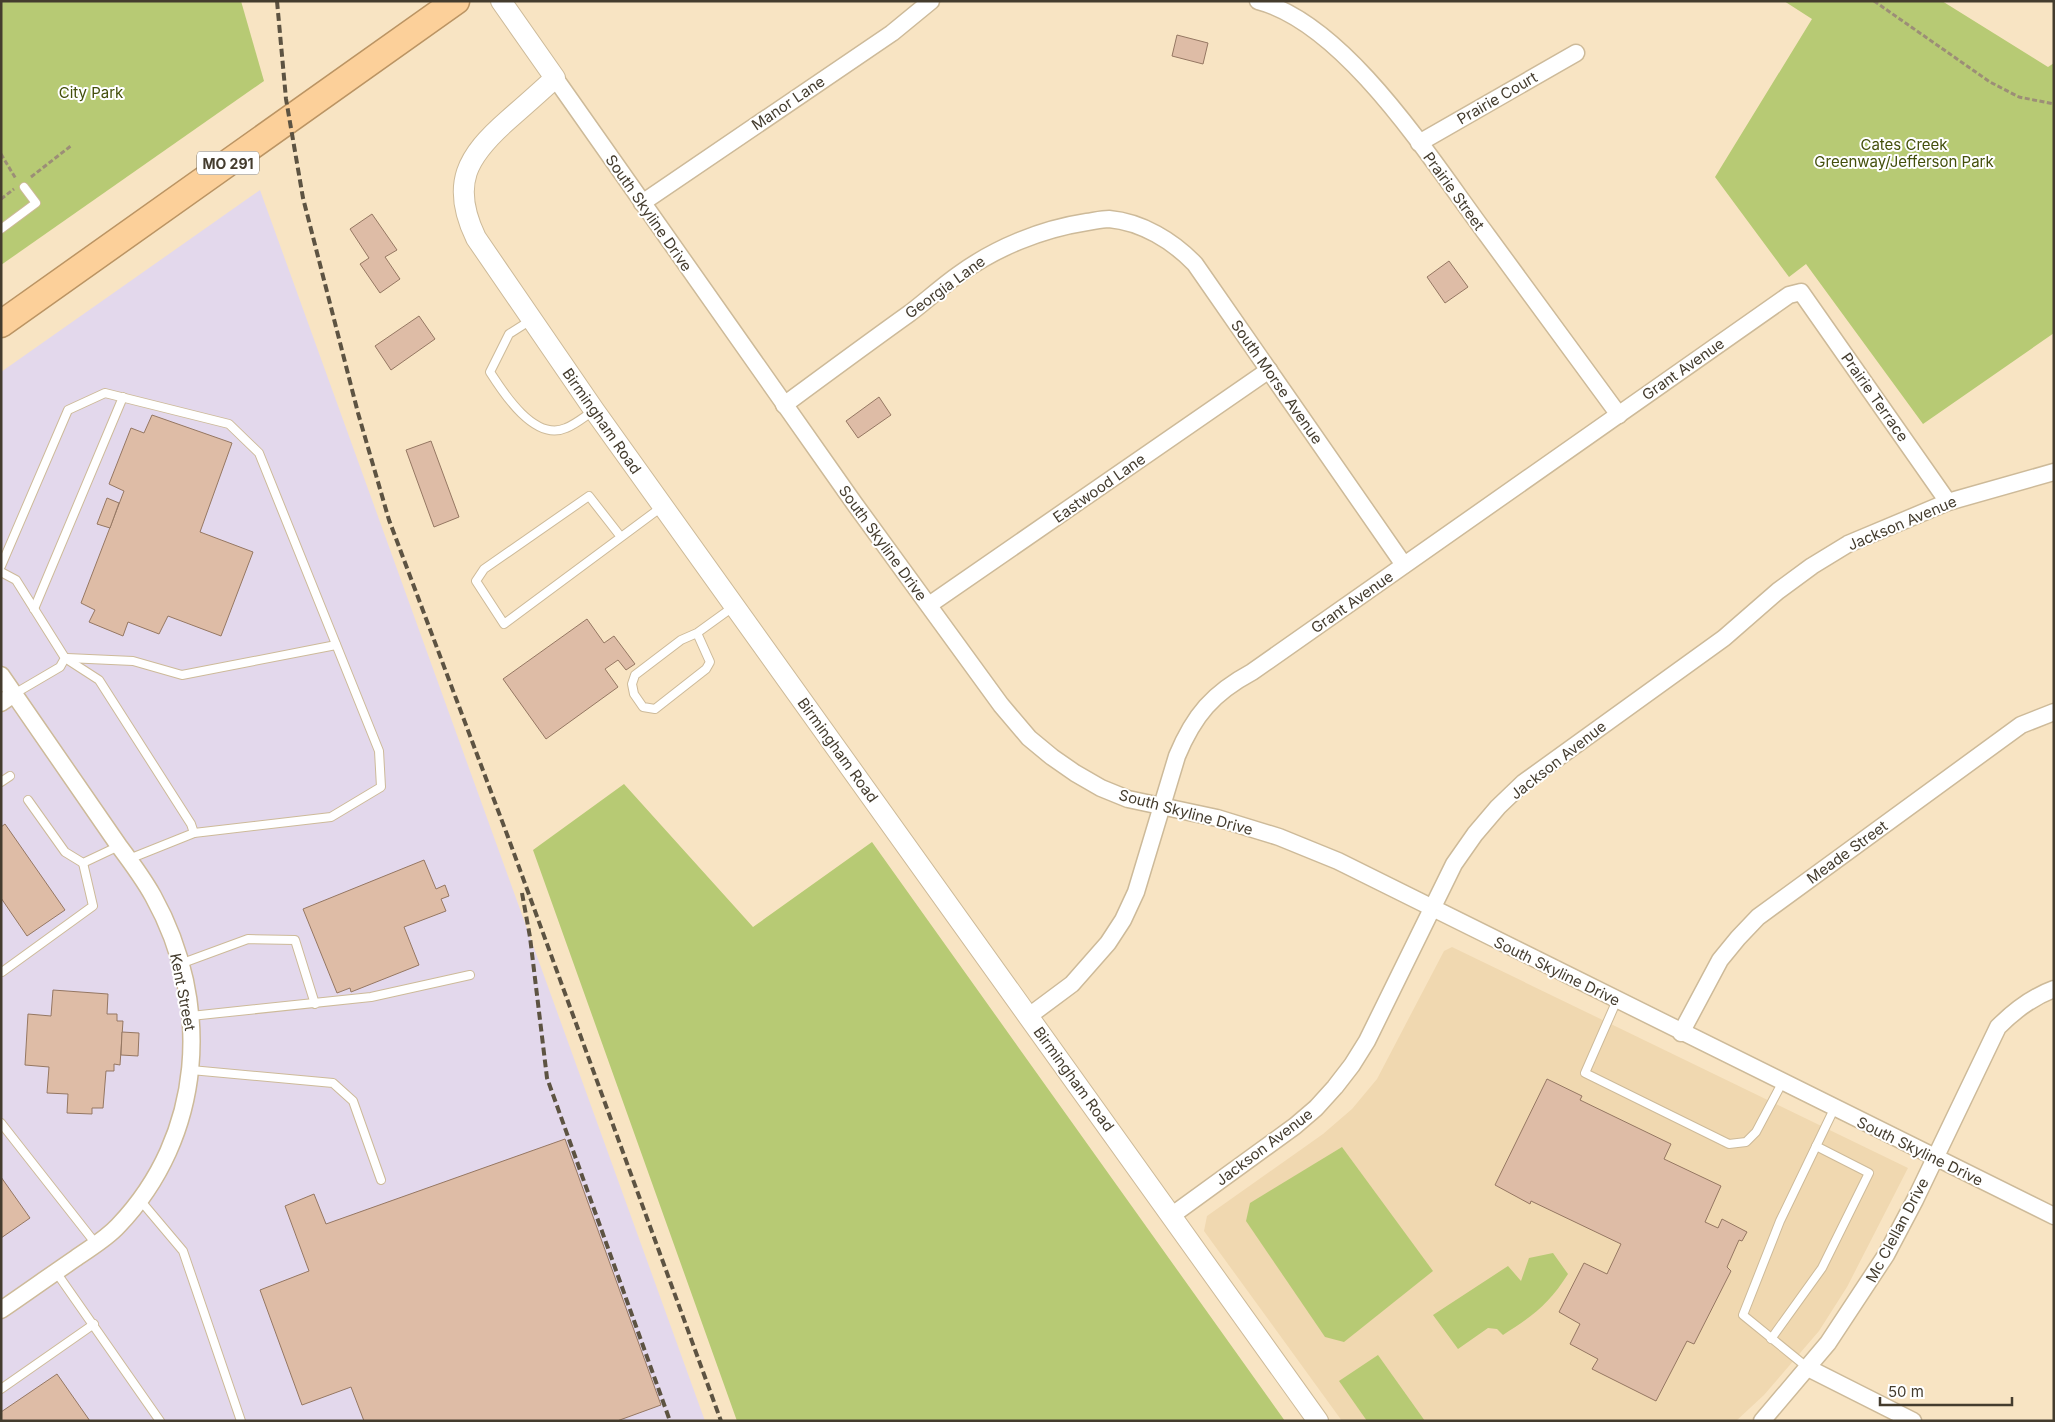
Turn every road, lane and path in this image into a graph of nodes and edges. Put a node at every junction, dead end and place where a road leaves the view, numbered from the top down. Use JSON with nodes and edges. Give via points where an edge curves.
{"nodes":[{"id":1,"x":456,"y":1,"type":"edge"},
{"id":2,"x":501,"y":1,"type":"edge"},
{"id":3,"x":931,"y":1,"type":"edge"},
{"id":4,"x":1258,"y":1,"type":"edge"},
{"id":5,"x":1874,"y":1,"type":"edge"},
{"id":6,"x":1576,"y":54,"type":"dead end"},
{"id":7,"x":555,"y":78,"type":"junction"},
{"id":8,"x":2054,"y":104,"type":"edge"},
{"id":9,"x":1419,"y":143,"type":"junction"},
{"id":10,"x":72,"y":145,"type":"dead end"},
{"id":11,"x":1,"y":154,"type":"edge"},
{"id":12,"x":25,"y":183,"type":"joint"},
{"id":13,"x":1,"y":199,"type":"edge"},
{"id":14,"x":642,"y":203,"type":"junction"},
{"id":15,"x":1127,"y":223,"type":"joint"},
{"id":16,"x":1,"y":229,"type":"edge"},
{"id":17,"x":1801,"y":292,"type":"joint"},
{"id":18,"x":531,"y":320,"type":"junction"},
{"id":19,"x":1,"y":324,"type":"edge"},
{"id":20,"x":1269,"y":370,"type":"junction"},
{"id":21,"x":122,"y":397,"type":"junction"},
{"id":22,"x":784,"y":405,"type":"junction"},
{"id":23,"x":594,"y":410,"type":"junction"},
{"id":24,"x":1619,"y":415,"type":"junction"},
{"id":25,"x":2054,"y":472,"type":"edge"},
{"id":26,"x":1948,"y":502,"type":"junction"},
{"id":27,"x":663,"y":506,"type":"junction"},
{"id":28,"x":621,"y":537,"type":"junction"},
{"id":29,"x":1,"y":566,"type":"edge"},
{"id":30,"x":1404,"y":566,"type":"junction"},
{"id":31,"x":1,"y":572,"type":"edge"},
{"id":32,"x":734,"y":606,"type":"junction"},
{"id":33,"x":929,"y":606,"type":"junction"},
{"id":34,"x":34,"y":609,"type":"junction"},
{"id":35,"x":698,"y":633,"type":"junction"},
{"id":36,"x":336,"y":645,"type":"junction"},
{"id":37,"x":65,"y":658,"type":"junction"},
{"id":38,"x":1,"y":675,"type":"edge"},
{"id":39,"x":8,"y":698,"type":"edge"},
{"id":40,"x":2054,"y":712,"type":"edge"},
{"id":41,"x":10,"y":776,"type":"dead end"},
{"id":42,"x":1,"y":782,"type":"edge"},
{"id":43,"x":28,"y":800,"type":"dead end"},
{"id":44,"x":1162,"y":807,"type":"junction"},
{"id":45,"x":194,"y":833,"type":"junction"},
{"id":46,"x":124,"y":853,"type":"junction"},
{"id":47,"x":83,"y":863,"type":"junction"},
{"id":48,"x":1432,"y":908,"type":"junction"},
{"id":49,"x":180,"y":964,"type":"junction"},
{"id":50,"x":2,"y":972,"type":"edge"},
{"id":51,"x":470,"y":975,"type":"dead end"},
{"id":52,"x":2054,"y":989,"type":"edge"},
{"id":53,"x":1616,"y":1000,"type":"junction"},
{"id":54,"x":315,"y":1004,"type":"junction"},
{"id":55,"x":191,"y":1016,"type":"junction"},
{"id":56,"x":1029,"y":1016,"type":"junction"},
{"id":57,"x":1681,"y":1032,"type":"junction"},
{"id":58,"x":191,"y":1070,"type":"junction"},
{"id":59,"x":1782,"y":1083,"type":"junction"},
{"id":60,"x":1834,"y":1109,"type":"junction"},
{"id":61,"x":1,"y":1123,"type":"edge"},
{"id":62,"x":1816,"y":1146,"type":"junction"},
{"id":63,"x":1934,"y":1159,"type":"junction"},
{"id":64,"x":381,"y":1180,"type":"dead end"},
{"id":65,"x":140,"y":1200,"type":"junction"},
{"id":66,"x":1172,"y":1216,"type":"junction"},
{"id":67,"x":2054,"y":1216,"type":"edge"},
{"id":68,"x":96,"y":1244,"type":"junction"},
{"id":69,"x":56,"y":1272,"type":"junction"},
{"id":70,"x":1,"y":1310,"type":"edge"},
{"id":71,"x":94,"y":1324,"type":"junction"},
{"id":72,"x":1771,"y":1339,"type":"junction"},
{"id":73,"x":1808,"y":1368,"type":"junction"},
{"id":74,"x":1,"y":1388,"type":"edge"},
{"id":75,"x":160,"y":1421,"type":"edge"},
{"id":76,"x":241,"y":1421,"type":"edge"},
{"id":77,"x":1318,"y":1421,"type":"edge"},
{"id":78,"x":1762,"y":1421,"type":"edge"},
{"id":79,"x":1913,"y":1421,"type":"edge"}],
"edges":[{"from":1,"to":19,"type":"highway","number":"MO 291"},
{"from":2,"to":7,"type":"street"},
{"from":3,"to":14,"type":"street","name":"Manor Lane","via":[[892,33]]},
{"from":4,"to":9,"type":"street","name":"Prairie Street","via":[[1275,6],[1304,23],[1339,50],[1397,113]]},
{"from":5,"to":8,"type":"path","via":[[1990,82],[2019,97]]},
{"from":6,"to":9,"type":"street","name":"Prairie Court"},
{"from":7,"to":14,"type":"street","name":"South Skyline Drive"},
{"from":7,"to":18,"type":"street","name":"Birmingham Road","via":[[481,145],[469,164],[465,179],[467,219],[476,238]]},
{"from":9,"to":24,"type":"street","name":"Prairie Street"},
{"from":10,"to":12,"type":"path"},
{"from":11,"to":13,"type":"path","via":[[19,185]]},
{"from":12,"to":16,"type":"lane","via":[[36,203]]},
{"from":14,"to":22,"type":"street","name":"South Skyline Drive"},
{"from":15,"to":20,"type":"street","name":"South Morse Avenue","via":[[1166,240],[1195,264]]},
{"from":15,"to":22,"type":"street","name":"Georgia Lane","via":[[1108,219],[1076,224],[1022,240],[986,257],[958,274]]},
{"from":17,"to":24,"type":"street","name":"Grant Avenue","via":[[1789,295]]},
{"from":17,"to":26,"type":"street","name":"Prairie Terrace"},
{"from":18,"to":23,"type":"street","name":"Birmingham Road"},
{"from":18,"to":23,"type":"lane","via":[[509,334],[490,372],[502,391],[528,420],[547,430],[565,429]]},
{"from":20,"to":30,"type":"street","name":"South Morse Avenue"},
{"from":20,"to":33,"type":"street","name":"Eastwood Lane"},
{"from":21,"to":29,"type":"lane","via":[[106,393],[68,410]]},
{"from":21,"to":34,"type":"lane"},
{"from":21,"to":36,"type":"lane","via":[[229,424],[259,453]]},
{"from":22,"to":33,"type":"street","name":"South Skyline Drive"},
{"from":23,"to":27,"type":"street","name":"Birmingham Road"},
{"from":24,"to":30,"type":"street","name":"Grant Avenue"},
{"from":25,"to":26,"type":"street","name":"Jackson Avenue"},
{"from":26,"to":48,"type":"street","name":"Jackson Avenue","via":[[1873,532],[1812,566],[1724,638],[1523,783],[1475,834],[1454,864]]},
{"from":27,"to":28,"type":"lane"},
{"from":27,"to":32,"type":"street","name":"Birmingham Road"},
{"from":28,"to":28,"type":"lane","via":[[504,624],[476,581],[484,569],[589,496]]},
{"from":30,"to":44,"type":"street","name":"Grant Avenue","via":[[1213,698],[1186,734]]},
{"from":31,"to":34,"type":"lane","via":[[16,580]]},
{"from":32,"to":35,"type":"lane"},
{"from":32,"to":56,"type":"street","name":"Birmingham Road"},
{"from":33,"to":44,"type":"street","name":"South Skyline Drive","via":[[1000,705],[1052,757],[1101,788]]},
{"from":34,"to":37,"type":"lane"},
{"from":35,"to":35,"type":"lane","via":[[681,640],[635,675],[632,684],[634,694],[643,707],[655,708],[706,669],[710,662]]},
{"from":36,"to":37,"type":"lane","via":[[182,675],[133,661]]},
{"from":36,"to":45,"type":"lane","via":[[379,752],[381,787],[331,817]]},
{"from":37,"to":39,"type":"lane","via":[[60,667]]},
{"from":37,"to":45,"type":"lane","via":[[99,680]]},
{"from":38,"to":39,"type":"street","name":"Kent Street"},
{"from":39,"to":46,"type":"street","name":"Kent Street"},
{"from":40,"to":57,"type":"street","name":"Meade Street","via":[[2021,725],[1758,917],[1716,966]]},
{"from":41,"to":42,"type":"lane"},
{"from":43,"to":47,"type":"lane","via":[[65,852]]},
{"from":44,"to":48,"type":"street","name":"South Skyline Drive","via":[[1217,818],[1279,837],[1338,861]]},
{"from":44,"to":56,"type":"street","name":"Grant Avenue","via":[[1136,892],[1113,935],[1072,984]]},
{"from":45,"to":46,"type":"lane"},
{"from":46,"to":47,"type":"lane"},
{"from":46,"to":49,"type":"street","name":"Kent Street","via":[[153,897]]},
{"from":47,"to":50,"type":"lane","via":[[93,906]]},
{"from":48,"to":53,"type":"street","name":"South Skyline Drive"},
{"from":48,"to":66,"type":"street","name":"Jackson Avenue","via":[[1367,1041],[1335,1087],[1295,1126]]},
{"from":49,"to":54,"type":"lane","via":[[248,939],[295,940]]},
{"from":49,"to":55,"type":"street","name":"Kent Street"},
{"from":51,"to":54,"type":"lane","via":[[371,997]]},
{"from":52,"to":63,"type":"street","name":"Mc Clellan Drive","via":[[2033,998],[1998,1027]]},
{"from":53,"to":57,"type":"street","name":"South Skyline Drive"},
{"from":53,"to":59,"type":"lane","via":[[1585,1073],[1729,1144],[1746,1142],[1756,1132]]},
{"from":54,"to":55,"type":"lane"},
{"from":55,"to":58,"type":"street","name":"Kent Street"},
{"from":56,"to":66,"type":"street","name":"Birmingham Road"},
{"from":57,"to":59,"type":"street","name":"South Skyline Drive"},
{"from":58,"to":64,"type":"lane","via":[[333,1083],[353,1101]]},
{"from":58,"to":65,"type":"street","name":"Kent Street","via":[[183,1114],[171,1147],[160,1171]]},
{"from":59,"to":60,"type":"street","name":"South Skyline Drive"},
{"from":60,"to":62,"type":"lane"},
{"from":60,"to":63,"type":"street","name":"South Skyline Drive"},
{"from":61,"to":68,"type":"lane"},
{"from":62,"to":72,"type":"lane","via":[[1780,1221],[1743,1315]]},
{"from":62,"to":72,"type":"lane","via":[[1869,1173],[1822,1268]]},
{"from":63,"to":67,"type":"street","name":"South Skyline Drive"},
{"from":63,"to":73,"type":"street","name":"Mc Clellan Drive","via":[[1886,1255]]},
{"from":65,"to":68,"type":"street","name":"Kent Street","via":[[115,1230]]},
{"from":65,"to":76,"type":"lane","via":[[183,1251]]},
{"from":66,"to":77,"type":"street","name":"Birmingham Road"},
{"from":68,"to":69,"type":"street","name":"Kent Street"},
{"from":69,"to":70,"type":"street","name":"Kent Street"},
{"from":69,"to":71,"type":"lane"},
{"from":71,"to":74,"type":"lane"},
{"from":71,"to":75,"type":"lane"},
{"from":72,"to":73,"type":"lane"},
{"from":73,"to":78,"type":"street","name":"Mc Clellan Drive"},
{"from":73,"to":79,"type":"street"}]}
